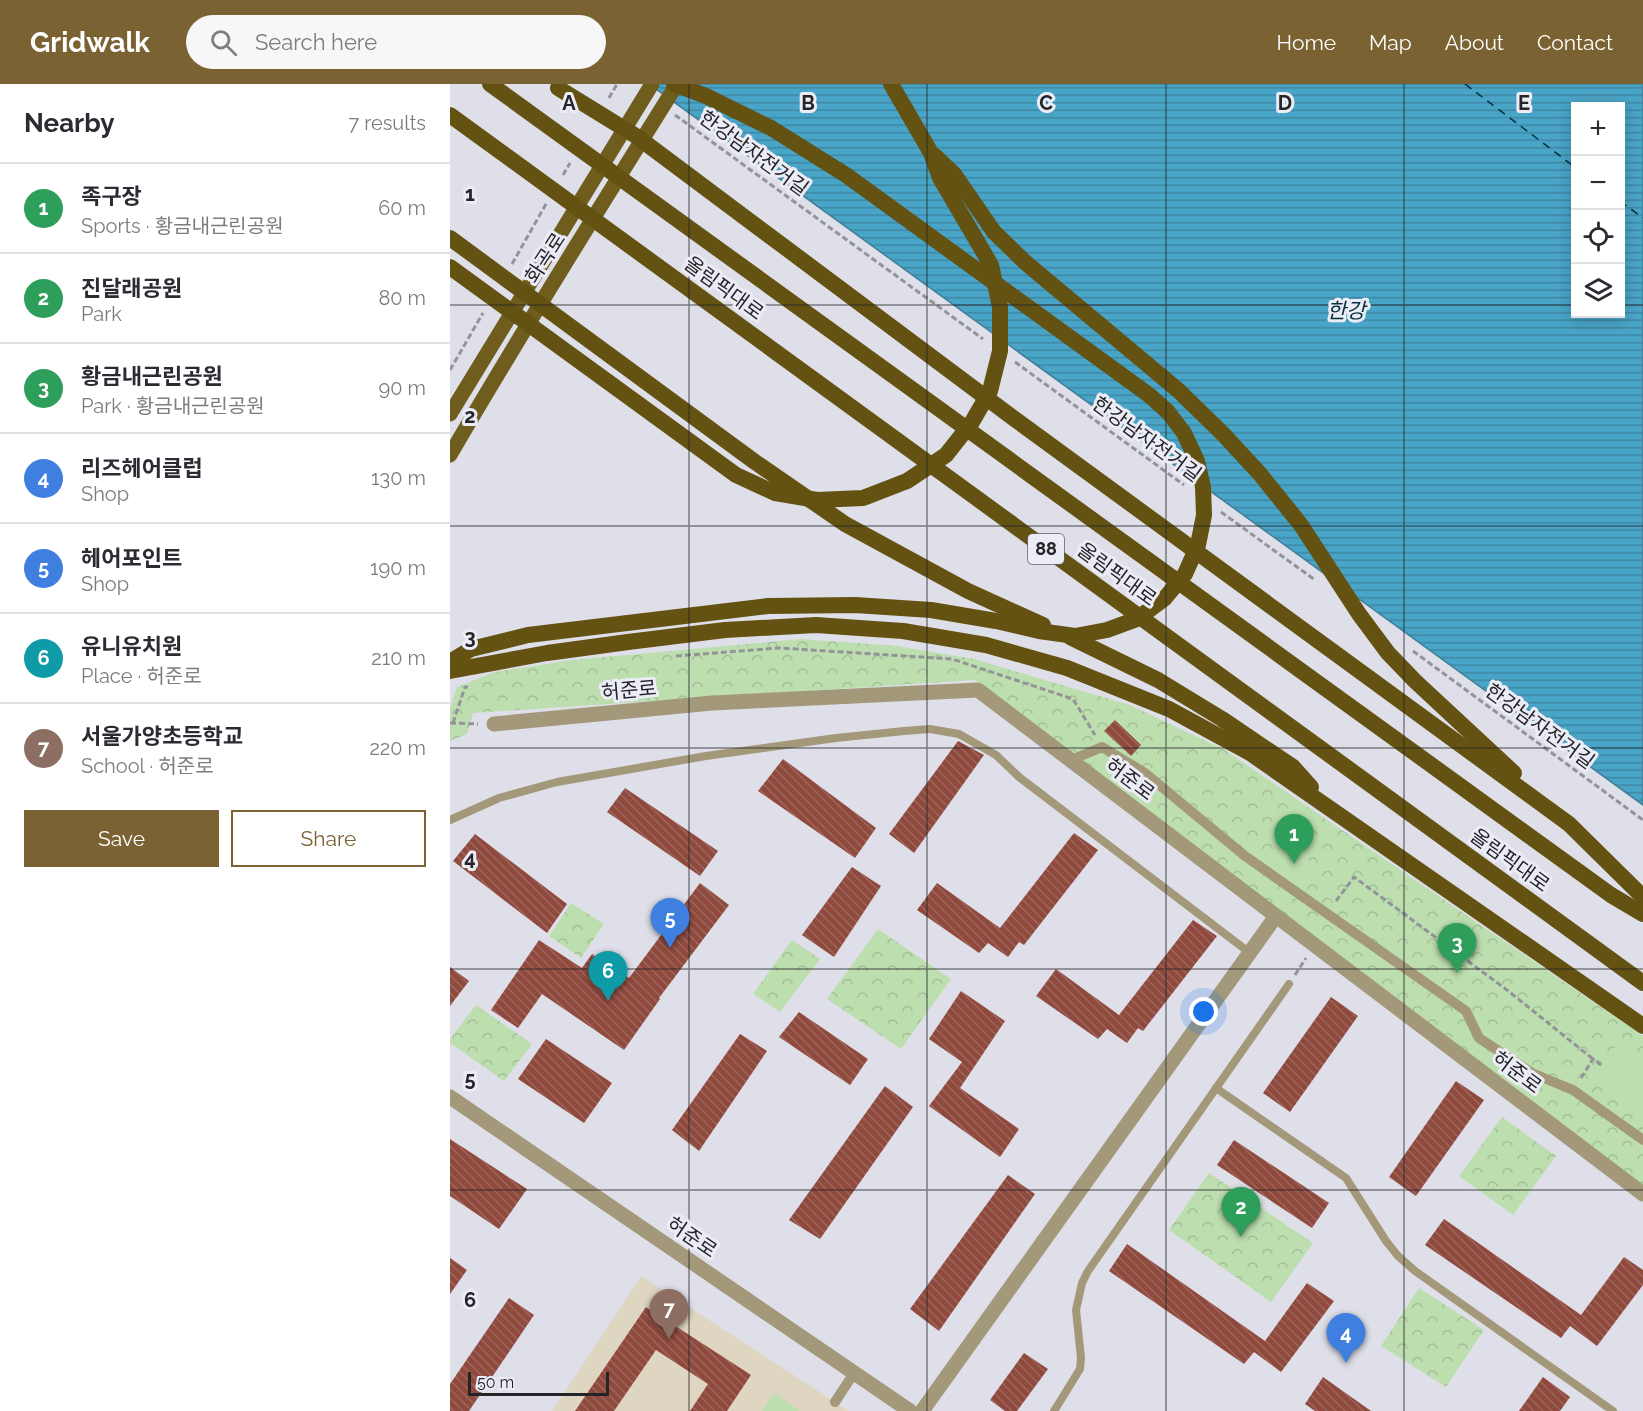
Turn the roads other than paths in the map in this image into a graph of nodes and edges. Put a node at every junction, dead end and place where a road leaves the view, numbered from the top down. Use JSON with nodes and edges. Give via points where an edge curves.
{"nodes":[{"id":1,"x":489,"y":84,"type":"edge"},
{"id":2,"x":652,"y":84,"type":"edge"},
{"id":3,"x":675,"y":84,"type":"edge"},
{"id":4,"x":891,"y":84,"type":"edge"},
{"id":5,"x":558,"y":88,"type":"dead end"},
{"id":6,"x":450,"y":115,"type":"edge"},
{"id":7,"x":931,"y":153,"type":"junction"},
{"id":8,"x":450,"y":238,"type":"edge"},
{"id":9,"x":450,"y":267,"type":"edge"},
{"id":10,"x":450,"y":414,"type":"edge"},
{"id":11,"x":450,"y":455,"type":"edge"},
{"id":12,"x":450,"y":662,"type":"edge"},
{"id":13,"x":450,"y":671,"type":"edge"},
{"id":14,"x":494,"y":724,"type":"road end"},
{"id":15,"x":1071,"y":760,"type":"junction"},
{"id":16,"x":1332,"y":809,"type":"junction"},
{"id":17,"x":450,"y":820,"type":"edge"},
{"id":18,"x":1569,"y":825,"type":"junction"},
{"id":19,"x":1643,"y":897,"type":"edge"},
{"id":20,"x":1643,"y":915,"type":"edge"},
{"id":21,"x":1276,"y":916,"type":"junction"},
{"id":22,"x":1250,"y":953,"type":"junction"},
{"id":23,"x":1643,"y":983,"type":"edge"},
{"id":24,"x":1289,"y":984,"type":"dead end"},
{"id":25,"x":1643,"y":1026,"type":"edge"},
{"id":26,"x":1216,"y":1088,"type":"junction"},
{"id":27,"x":450,"y":1097,"type":"edge"},
{"id":28,"x":1643,"y":1140,"type":"edge"},
{"id":29,"x":1643,"y":1194,"type":"edge"},
{"id":30,"x":854,"y":1373,"type":"junction"},
{"id":31,"x":835,"y":1402,"type":"dead end"},
{"id":32,"x":910,"y":1411,"type":"edge"},
{"id":33,"x":922,"y":1411,"type":"edge"},
{"id":34,"x":1054,"y":1411,"type":"edge"},
{"id":35,"x":1613,"y":1411,"type":"edge"}],
"edges":[{"from":1,"to":20,"type":"highway","name":"올림픽대로","number":"88"},
{"from":2,"to":10,"type":"main road","name":"화곡로"},
{"from":3,"to":11,"type":"main road","name":"화곡로"},
{"from":3,"to":12,"type":"highway","via":[[771,128],[846,175],[1149,395],[1184,433],[1197,461],[1204,514],[1198,545],[1185,574],[1165,598],[1137,619],[1075,636],[931,610],[855,605],[768,606],[528,635],[471,649]]},
{"from":4,"to":7,"type":"highway"},
{"from":5,"to":18,"type":"highway","via":[[636,136]]},
{"from":6,"to":23,"type":"highway","name":"올림픽대로","number":"88"},
{"from":7,"to":9,"type":"highway","via":[[940,178],[991,265],[1000,307],[1000,351],[990,391],[946,455],[907,482],[863,498],[817,500],[775,493],[736,475]]},
{"from":7,"to":18,"type":"highway","via":[[954,174],[994,232],[1026,263],[1179,391],[1224,435],[1301,525],[1388,652]]},
{"from":8,"to":16,"type":"highway","via":[[845,524],[968,591],[1158,680],[1293,767]]},
{"from":13,"to":16,"type":"highway","via":[[547,653],[725,630],[816,625],[903,631],[986,645],[1067,668],[1169,709],[1250,753]]},
{"from":14,"to":15,"type":"street","name":"허준로","via":[[712,703],[978,690]]},
{"from":15,"to":21,"type":"street","name":"허준로"},
{"from":15,"to":28,"type":"street","via":[[1102,747],[1145,773],[1245,856],[1466,1011],[1479,1038],[1532,1073],[1573,1090]]},
{"from":16,"to":25,"type":"highway"},
{"from":17,"to":22,"type":"lane","via":[[499,798],[557,782],[706,756],[930,729],[959,734],[996,755],[1019,777]]},
{"from":18,"to":19,"type":"highway"},
{"from":21,"to":22,"type":"street"},
{"from":21,"to":29,"type":"street","name":"허준로"},
{"from":22,"to":33,"type":"street"},
{"from":24,"to":26,"type":"lane"},
{"from":26,"to":34,"type":"lane","via":[[1082,1283],[1076,1310],[1080,1369]]},
{"from":26,"to":35,"type":"lane","via":[[1346,1178],[1386,1241],[1415,1271]]},
{"from":27,"to":30,"type":"street","name":"허준로"},
{"from":30,"to":31,"type":"street"},
{"from":30,"to":32,"type":"street","name":"허준로"}]}
